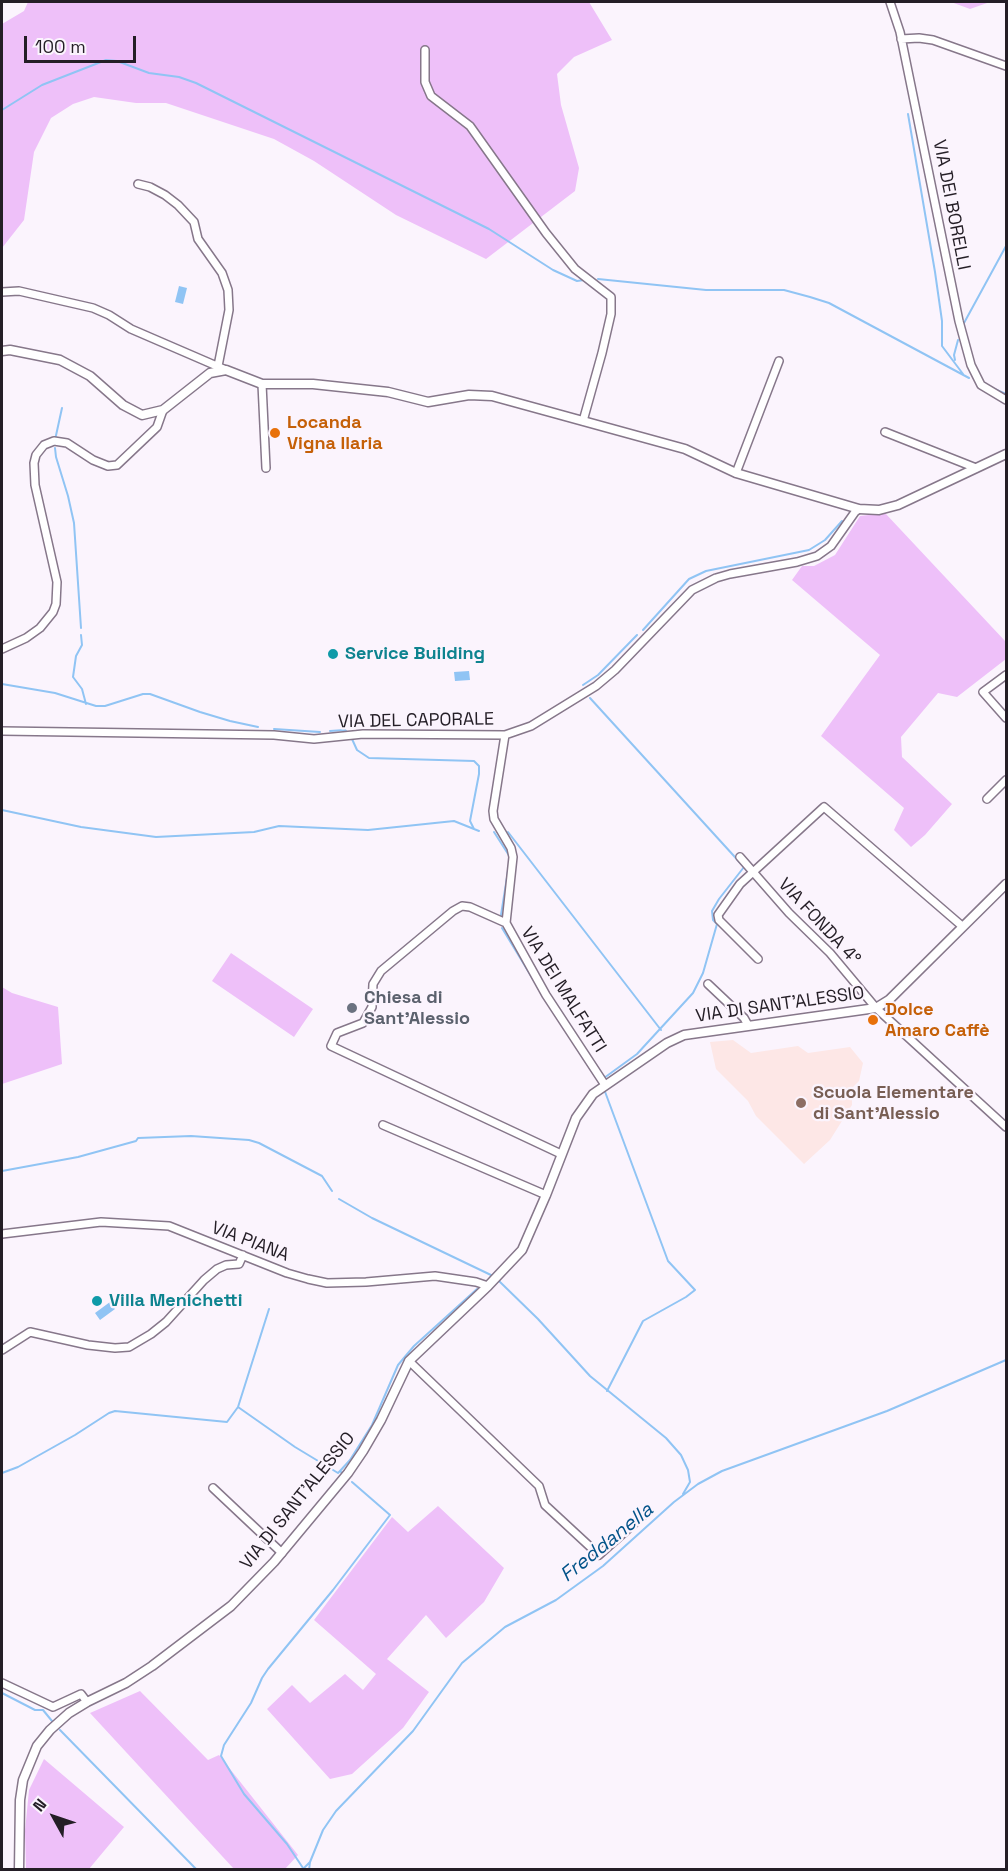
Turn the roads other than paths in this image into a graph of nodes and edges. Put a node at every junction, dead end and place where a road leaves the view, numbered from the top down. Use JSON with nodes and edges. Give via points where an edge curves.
{"nodes":[{"id":1,"x":890,"y":2,"type":"edge"},
{"id":2,"x":902,"y":39,"type":"junction"},
{"id":3,"x":425,"y":50,"type":"dead end"},
{"id":4,"x":1006,"y":66,"type":"edge"},
{"id":5,"x":138,"y":184,"type":"dead end"},
{"id":6,"x":2,"y":292,"type":"edge"},
{"id":7,"x":2,"y":351,"type":"edge"},
{"id":8,"x":779,"y":361,"type":"dead end"},
{"id":9,"x":222,"y":368,"type":"junction"},
{"id":10,"x":262,"y":384,"type":"junction"},
{"id":11,"x":1006,"y":400,"type":"edge"},
{"id":12,"x":163,"y":410,"type":"junction"},
{"id":13,"x":583,"y":421,"type":"junction"},
{"id":14,"x":885,"y":432,"type":"dead end"},
{"id":15,"x":1006,"y":454,"type":"edge"},
{"id":16,"x":266,"y":468,"type":"dead end"},
{"id":17,"x":976,"y":468,"type":"junction"},
{"id":18,"x":736,"y":472,"type":"junction"},
{"id":19,"x":859,"y":509,"type":"junction"},
{"id":20,"x":2,"y":649,"type":"edge"},
{"id":21,"x":1006,"y":675,"type":"edge"},
{"id":22,"x":1006,"y":718,"type":"edge"},
{"id":23,"x":2,"y":731,"type":"edge"},
{"id":24,"x":505,"y":735,"type":"junction"},
{"id":25,"x":1006,"y":780,"type":"edge"},
{"id":26,"x":987,"y":799,"type":"dead end"},
{"id":27,"x":740,"y":857,"type":"dead end"},
{"id":28,"x":753,"y":873,"type":"junction"},
{"id":29,"x":1006,"y":884,"type":"edge"},
{"id":30,"x":506,"y":923,"type":"junction"},
{"id":31,"x":962,"y":926,"type":"junction"},
{"id":32,"x":758,"y":959,"type":"dead end"},
{"id":33,"x":708,"y":984,"type":"dead end"},
{"id":34,"x":876,"y":1008,"type":"junction"},
{"id":35,"x":748,"y":1025,"type":"junction"},
{"id":36,"x":602,"y":1083,"type":"junction"},
{"id":37,"x":383,"y":1125,"type":"dead end"},
{"id":38,"x":1006,"y":1127,"type":"edge"},
{"id":39,"x":561,"y":1154,"type":"junction"},
{"id":40,"x":546,"y":1195,"type":"junction"},
{"id":41,"x":2,"y":1234,"type":"edge"},
{"id":42,"x":243,"y":1255,"type":"junction"},
{"id":43,"x":488,"y":1286,"type":"junction"},
{"id":44,"x":2,"y":1350,"type":"edge"},
{"id":45,"x":409,"y":1361,"type":"junction"},
{"id":46,"x":213,"y":1488,"type":"dead end"},
{"id":47,"x":647,"y":1512,"type":"dead end"},
{"id":48,"x":282,"y":1553,"type":"junction"},
{"id":49,"x":2,"y":1683,"type":"edge"},
{"id":50,"x":87,"y":1702,"type":"junction"},
{"id":51,"x":19,"y":1869,"type":"edge"}],
"edges":[{"from":1,"to":2,"type":"street","name":"VIA DEI BORELLI"},
{"from":2,"to":4,"type":"street","via":[[933,40]]},
{"from":2,"to":11,"type":"street","name":"VIA DEI BORELLI","via":[[971,365],[981,385]]},
{"from":3,"to":13,"type":"street","via":[[425,82],[431,96],[470,126],[575,269],[611,297],[611,314]]},
{"from":5,"to":9,"type":"street","via":[[178,205],[194,222],[198,239],[222,273],[229,310]]},
{"from":6,"to":9,"type":"street","via":[[19,291],[93,308],[131,329]]},
{"from":7,"to":12,"type":"street","via":[[60,360],[90,376],[123,405],[142,415]]},
{"from":8,"to":18,"type":"street"},
{"from":9,"to":10,"type":"street"},
{"from":9,"to":12,"type":"street"},
{"from":10,"to":13,"type":"street","via":[[313,384],[388,392],[428,402],[469,395],[492,396]]},
{"from":10,"to":16,"type":"street"},
{"from":12,"to":20,"type":"street","via":[[157,427],[117,465],[108,466],[67,443],[54,441],[36,455],[35,485],[57,582],[56,604],[40,628]]},
{"from":13,"to":18,"type":"street","via":[[685,449]]},
{"from":14,"to":17,"type":"street"},
{"from":15,"to":17,"type":"street"},
{"from":17,"to":19,"type":"street","via":[[898,505],[879,510]]},
{"from":18,"to":19,"type":"street"},
{"from":19,"to":24,"type":"street","name":"VIA DEL CAPORALE","via":[[831,546],[817,556],[730,574],[692,590],[596,687],[531,726]]},
{"from":21,"to":22,"type":"street","via":[[983,692]]},
{"from":23,"to":24,"type":"street","name":"VIA DEL CAPORALE","via":[[314,739],[363,734]]},
{"from":24,"to":30,"type":"street","name":"VIA DEI MALFATTI","via":[[493,811],[513,857]]},
{"from":25,"to":26,"type":"street"},
{"from":27,"to":28,"type":"street","name":"VIA FONDA 4°"},
{"from":28,"to":31,"type":"street","via":[[824,807]]},
{"from":28,"to":32,"type":"street","via":[[718,915],[721,923]]},
{"from":28,"to":34,"type":"street","name":"VIA FONDA 4°","via":[[830,953]]},
{"from":29,"to":31,"type":"street","name":"VIA DI SANT'ALESSIO"},
{"from":30,"to":36,"type":"street","name":"VIA DEI MALFATTI"},
{"from":30,"to":39,"type":"street","via":[[462,906],[453,911],[381,971],[373,984],[372,1007],[363,1023],[337,1033],[331,1046]]},
{"from":31,"to":34,"type":"street","name":"VIA DI SANT'ALESSIO","via":[[889,1000]]},
{"from":33,"to":35,"type":"street"},
{"from":34,"to":35,"type":"street","name":"VIA DI SANT'ALESSIO"},
{"from":34,"to":38,"type":"street","name":"VIA FONDA 4°"},
{"from":35,"to":36,"type":"street","name":"VIA DI SANT'ALESSIO","via":[[677,1038]]},
{"from":36,"to":39,"type":"street","name":"VIA DI SANT'ALESSIO","via":[[576,1118]]},
{"from":37,"to":40,"type":"street"},
{"from":39,"to":40,"type":"street","name":"VIA DI SANT'ALESSIO"},
{"from":40,"to":43,"type":"street","name":"VIA DI SANT'ALESSIO","via":[[522,1250]]},
{"from":41,"to":42,"type":"street","name":"VIA PIANA","via":[[102,1222],[169,1226]]},
{"from":42,"to":43,"type":"street","name":"VIA PIANA","via":[[327,1283],[435,1276]]},
{"from":42,"to":44,"type":"street","via":[[239,1264],[217,1269],[166,1322],[129,1347],[88,1345],[30,1332]]},
{"from":43,"to":45,"type":"street","name":"VIA DI SANT'ALESSIO"},
{"from":45,"to":47,"type":"street","via":[[539,1486],[545,1505],[599,1555]]},
{"from":45,"to":48,"type":"street","name":"VIA DI SANT'ALESSIO","via":[[363,1451]]},
{"from":46,"to":48,"type":"street"},
{"from":48,"to":50,"type":"street","name":"VIA DI SANT'ALESSIO","via":[[231,1606],[152,1666]]},
{"from":49,"to":50,"type":"street","via":[[53,1707],[81,1694]]},
{"from":50,"to":51,"type":"street","name":"VIA DI SANT'ALESSIO","via":[[50,1730],[30,1760],[20,1800]]}]}
